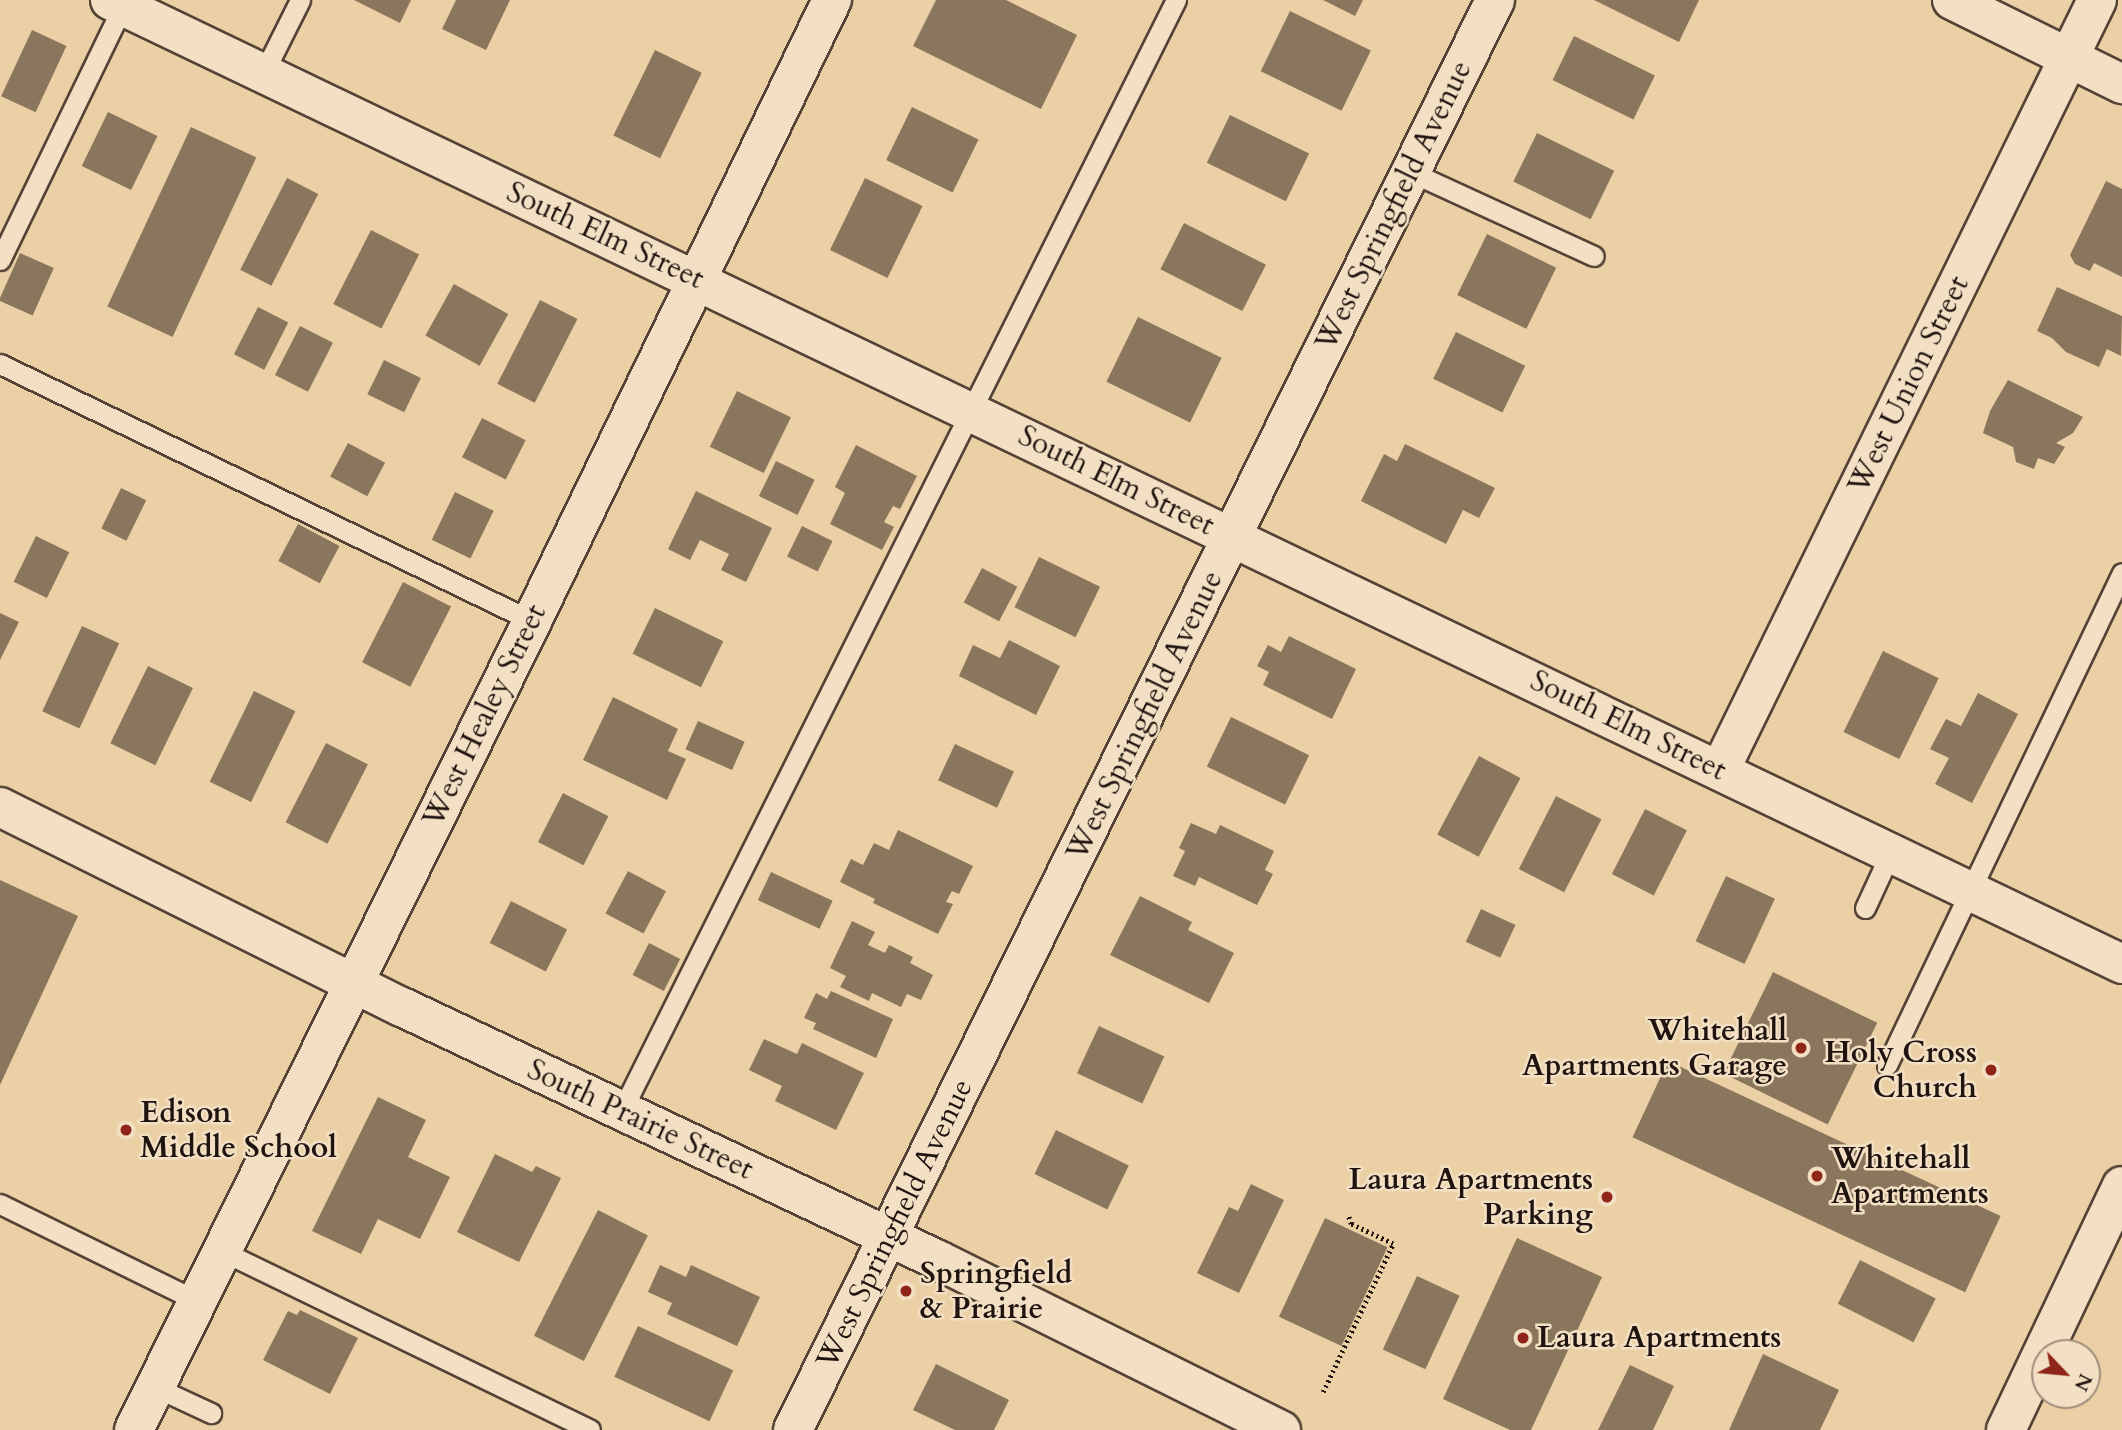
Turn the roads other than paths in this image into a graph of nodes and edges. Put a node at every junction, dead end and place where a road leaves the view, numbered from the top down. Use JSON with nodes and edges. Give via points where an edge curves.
{"nodes":[{"id":1,"x":300,"y":0,"type":"edge"},
{"id":2,"x":832,"y":0,"type":"edge"},
{"id":3,"x":1176,"y":0,"type":"edge"},
{"id":4,"x":1495,"y":0,"type":"edge"},
{"id":5,"x":1952,"y":0,"type":"edge"},
{"id":6,"x":2097,"y":0,"type":"edge"},
{"id":7,"x":116,"y":3,"type":"edge"},
{"id":8,"x":2068,"y":58,"type":"junction"},
{"id":9,"x":262,"y":74,"type":"junction"},
{"id":10,"x":2122,"y":84,"type":"edge"},
{"id":11,"x":1411,"y":172,"type":"junction"},
{"id":12,"x":1594,"y":256,"type":"dead end"},
{"id":13,"x":0,"y":260,"type":"edge"},
{"id":14,"x":696,"y":278,"type":"junction"},
{"id":15,"x":0,"y":364,"type":"edge"},
{"id":16,"x":972,"y":411,"type":"junction"},
{"id":17,"x":1233,"y":538,"type":"junction"},
{"id":18,"x":2122,"y":573,"type":"edge"},
{"id":19,"x":532,"y":621,"type":"junction"},
{"id":20,"x":1720,"y":770,"type":"junction"},
{"id":21,"x":0,"y":807,"type":"edge"},
{"id":22,"x":1890,"y":854,"type":"junction"},
{"id":23,"x":1969,"y":891,"type":"junction"},
{"id":24,"x":1865,"y":908,"type":"dead end"},
{"id":25,"x":2122,"y":964,"type":"edge"},
{"id":26,"x":354,"y":983,"type":"junction"},
{"id":27,"x":1887,"y":1065,"type":"dead end"},
{"id":28,"x":621,"y":1112,"type":"junction"},
{"id":29,"x":2122,"y":1186,"type":"edge"},
{"id":30,"x":0,"y":1204,"type":"edge"},
{"id":31,"x":888,"y":1237,"type":"junction"},
{"id":32,"x":222,"y":1251,"type":"junction"},
{"id":33,"x":197,"y":1301,"type":"junction"},
{"id":34,"x":155,"y":1387,"type":"junction"},
{"id":35,"x":211,"y":1413,"type":"dead end"},
{"id":36,"x":134,"y":1430,"type":"edge"},
{"id":37,"x":590,"y":1430,"type":"edge"},
{"id":38,"x":793,"y":1430,"type":"edge"},
{"id":39,"x":1282,"y":1430,"type":"edge"},
{"id":40,"x":2006,"y":1430,"type":"edge"}],
"edges":[{"from":1,"to":9,"type":"lane"},
{"from":2,"to":14,"type":"street","name":"West Healey Street"},
{"from":3,"to":16,"type":"lane"},
{"from":4,"to":11,"type":"street","name":"West Springfield Avenue"},
{"from":5,"to":8,"type":"street"},
{"from":6,"to":8,"type":"street","name":"West Union Street"},
{"from":7,"to":9,"type":"street","name":"South Elm Street"},
{"from":7,"to":13,"type":"lane"},
{"from":8,"to":10,"type":"street"},
{"from":8,"to":20,"type":"street","name":"West Union Street"},
{"from":9,"to":14,"type":"street","name":"South Elm Street"},
{"from":11,"to":12,"type":"lane"},
{"from":11,"to":17,"type":"street","name":"West Springfield Avenue"},
{"from":14,"to":16,"type":"street","name":"South Elm Street"},
{"from":14,"to":19,"type":"street","name":"West Healey Street"},
{"from":15,"to":19,"type":"lane"},
{"from":16,"to":17,"type":"street","name":"South Elm Street"},
{"from":16,"to":28,"type":"lane"},
{"from":17,"to":20,"type":"street","name":"South Elm Street"},
{"from":17,"to":31,"type":"street","name":"West Springfield Avenue"},
{"from":18,"to":23,"type":"lane"},
{"from":19,"to":26,"type":"street","name":"West Healey Street"},
{"from":20,"to":22,"type":"street","name":"South Elm Street"},
{"from":21,"to":26,"type":"street","name":"South Prairie Street"},
{"from":22,"to":23,"type":"street","name":"South Elm Street"},
{"from":22,"to":24,"type":"lane"},
{"from":23,"to":25,"type":"street","name":"South Elm Street"},
{"from":23,"to":27,"type":"lane"},
{"from":26,"to":28,"type":"street","name":"South Prairie Street"},
{"from":26,"to":32,"type":"street","name":"West Healey Street"},
{"from":28,"to":31,"type":"street","name":"South Prairie Street"},
{"from":29,"to":40,"type":"street"},
{"from":30,"to":33,"type":"lane"},
{"from":31,"to":38,"type":"street","name":"West Springfield Avenue"},
{"from":31,"to":39,"type":"street","name":"South Prairie Street"},
{"from":32,"to":33,"type":"street","name":"West Healey Street"},
{"from":32,"to":37,"type":"lane"},
{"from":33,"to":34,"type":"street","name":"West Healey Street"},
{"from":34,"to":35,"type":"lane"},
{"from":34,"to":36,"type":"street","name":"West Healey Street"}]}
